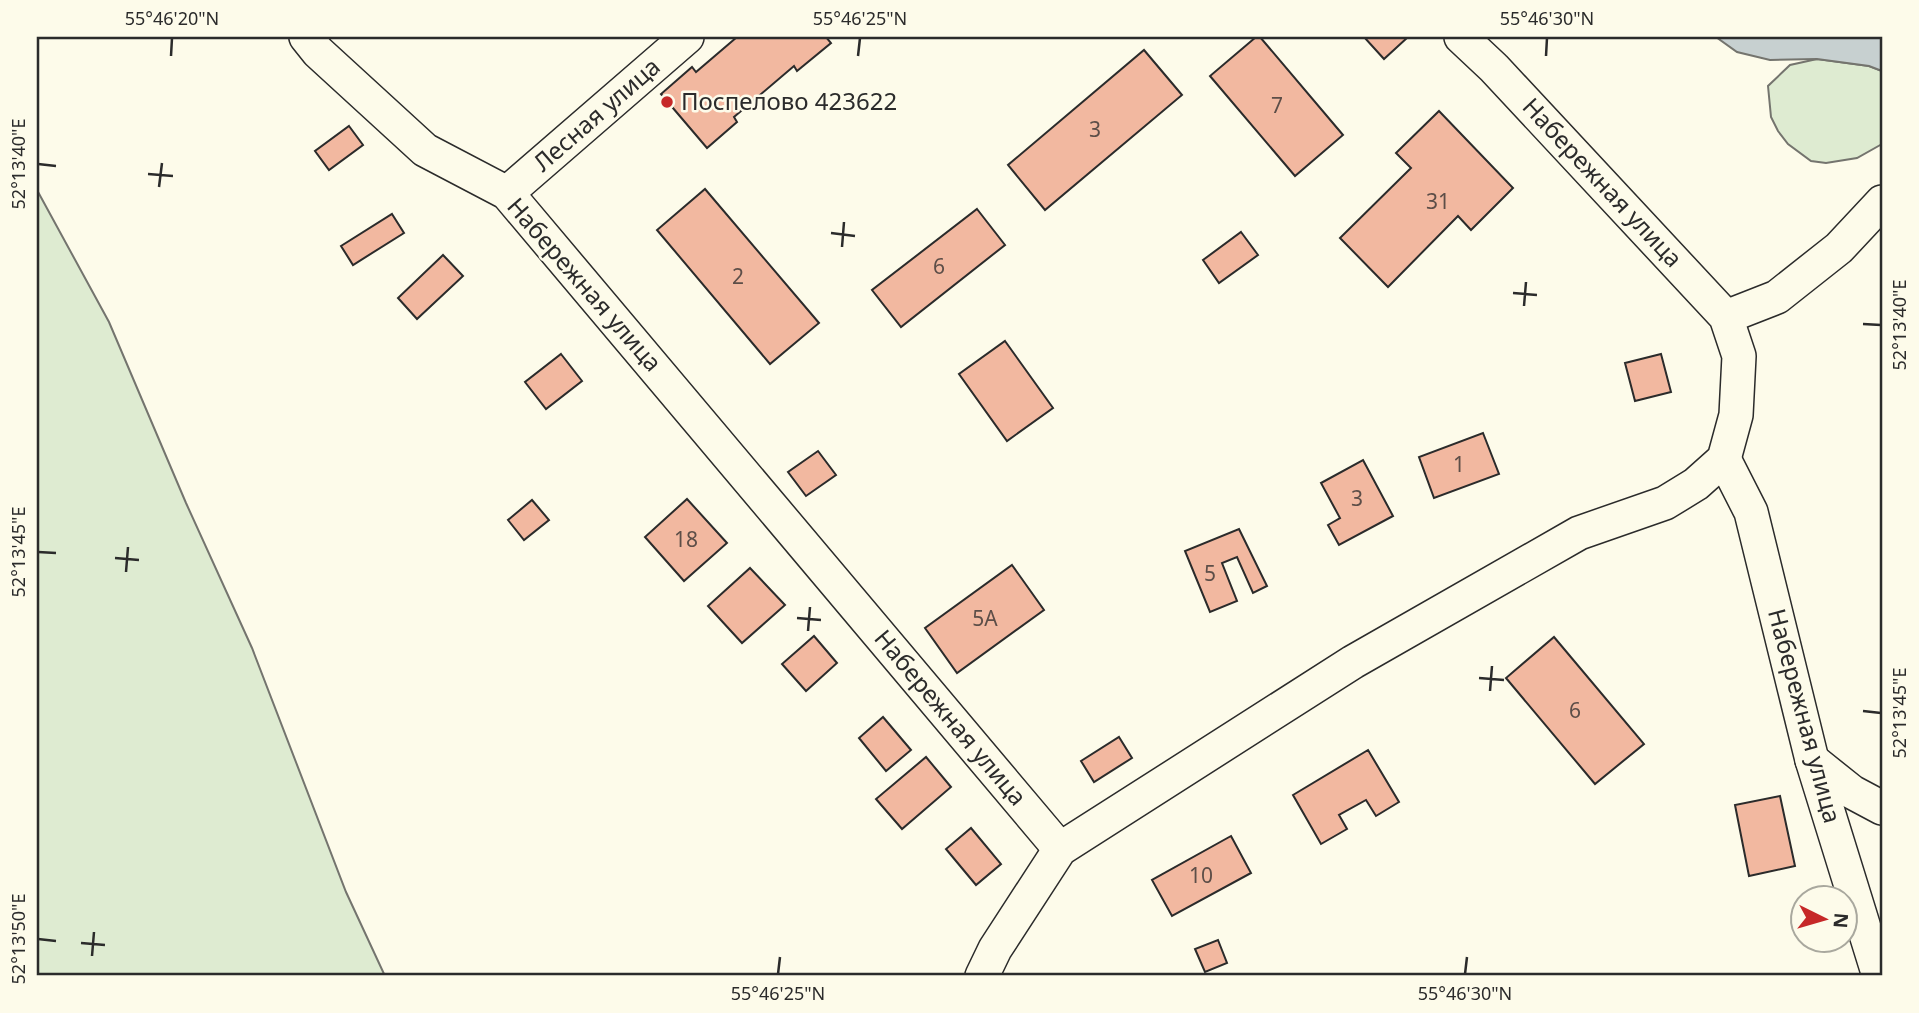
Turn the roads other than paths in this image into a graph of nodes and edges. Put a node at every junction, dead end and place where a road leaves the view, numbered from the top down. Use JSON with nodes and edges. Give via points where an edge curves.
{"nodes":[{"id":1,"x":306,"y":37,"type":"edge"},
{"id":2,"x":687,"y":37,"type":"edge"},
{"id":3,"x":1461,"y":37,"type":"edge"},
{"id":4,"x":507,"y":193,"type":"junction"},
{"id":5,"x":1882,"y":202,"type":"edge"},
{"id":6,"x":1726,"y":317,"type":"junction"},
{"id":7,"x":1724,"y":459,"type":"junction"},
{"id":8,"x":1812,"y":760,"type":"junction"},
{"id":9,"x":1882,"y":808,"type":"edge"},
{"id":10,"x":1060,"y":849,"type":"junction"},
{"id":11,"x":982,"y":976,"type":"edge"},
{"id":12,"x":1879,"y":976,"type":"edge"}],
"edges":[{"from":1,"to":4,"type":"street","name":"Набережная улица","via":[[425,150]]},
{"from":2,"to":4,"type":"street","name":"Лесная улица"},
{"from":3,"to":6,"type":"street","name":"Набережная улица"},
{"from":4,"to":10,"type":"street","name":"Набережная улица"},
{"from":5,"to":6,"type":"street","via":[[1839,247],[1777,297]]},
{"from":6,"to":7,"type":"street","name":"Набережная улица","via":[[1739,356],[1736,415]]},
{"from":7,"to":8,"type":"street","name":"Набережная улица","via":[[1751,512]]},
{"from":7,"to":10,"type":"street","via":[[1665,503],[1579,533],[1353,662]]},
{"from":8,"to":9,"type":"street","via":[[1852,792]]},
{"from":8,"to":12,"type":"street","name":"Набережная улица"},
{"from":10,"to":11,"type":"street"}]}
